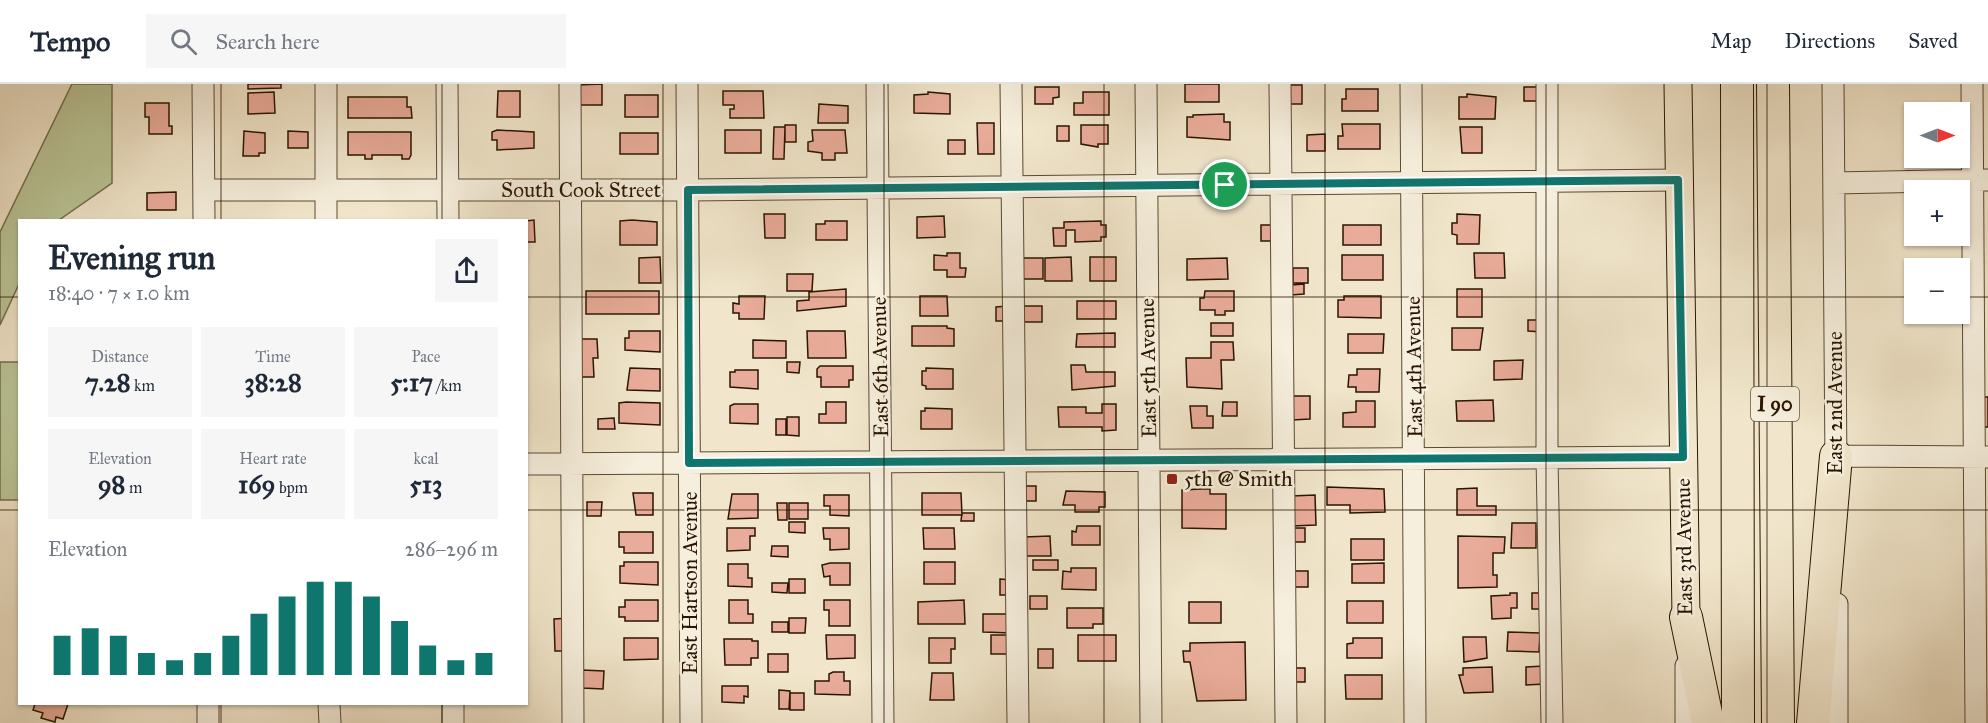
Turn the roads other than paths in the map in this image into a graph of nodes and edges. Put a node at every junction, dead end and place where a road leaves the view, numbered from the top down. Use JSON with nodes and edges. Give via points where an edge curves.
{"nodes":[{"id":1,"x":204,"y":84,"type":"edge"},
{"id":2,"x":326,"y":84,"type":"edge"},
{"id":3,"x":447,"y":84,"type":"edge"},
{"id":4,"x":570,"y":84,"type":"edge"},
{"id":5,"x":687,"y":84,"type":"edge"},
{"id":6,"x":877,"y":84,"type":"edge"},
{"id":7,"x":1011,"y":84,"type":"edge"},
{"id":8,"x":1146,"y":84,"type":"edge"},
{"id":9,"x":1280,"y":84,"type":"edge"},
{"id":10,"x":1411,"y":84,"type":"edge"},
{"id":11,"x":1547,"y":84,"type":"edge"},
{"id":12,"x":1678,"y":84,"type":"edge"},
{"id":13,"x":1737,"y":84,"type":"edge"},
{"id":14,"x":1773,"y":84,"type":"edge"},
{"id":15,"x":1833,"y":84,"type":"edge"},
{"id":16,"x":1972,"y":84,"type":"edge"},
{"id":17,"x":1678,"y":180,"type":"junction"},
{"id":18,"x":1981,"y":180,"type":"edge"},
{"id":19,"x":1548,"y":182,"type":"junction"},
{"id":20,"x":1834,"y":183,"type":"junction"},
{"id":21,"x":1281,"y":184,"type":"junction"},
{"id":22,"x":1412,"y":184,"type":"junction"},
{"id":23,"x":1145,"y":185,"type":"junction"},
{"id":24,"x":1011,"y":186,"type":"junction"},
{"id":25,"x":877,"y":187,"type":"junction"},
{"id":26,"x":448,"y":189,"type":"junction"},
{"id":27,"x":570,"y":189,"type":"junction"},
{"id":28,"x":204,"y":190,"type":"junction"},
{"id":29,"x":326,"y":190,"type":"junction"},
{"id":30,"x":688,"y":190,"type":"junction"},
{"id":31,"x":204,"y":219,"type":"edge"},
{"id":32,"x":326,"y":219,"type":"edge"},
{"id":33,"x":448,"y":219,"type":"edge"},
{"id":34,"x":1836,"y":456,"type":"junction"},
{"id":35,"x":1547,"y":457,"type":"junction"},
{"id":36,"x":1683,"y":457,"type":"junction"},
{"id":37,"x":1980,"y":457,"type":"edge"},
{"id":38,"x":1282,"y":458,"type":"junction"},
{"id":39,"x":1416,"y":458,"type":"junction"},
{"id":40,"x":1149,"y":459,"type":"junction"},
{"id":41,"x":1016,"y":460,"type":"junction"},
{"id":42,"x":882,"y":462,"type":"junction"},
{"id":43,"x":689,"y":463,"type":"junction"},
{"id":44,"x":528,"y":464,"type":"edge"},
{"id":45,"x":573,"y":464,"type":"junction"},
{"id":46,"x":1686,"y":617,"type":"junction"},
{"id":47,"x":208,"y":705,"type":"edge"},
{"id":48,"x":329,"y":705,"type":"edge"},
{"id":49,"x":453,"y":705,"type":"edge"},
{"id":50,"x":208,"y":723,"type":"edge"},
{"id":51,"x":330,"y":723,"type":"edge"},
{"id":52,"x":453,"y":723,"type":"edge"},
{"id":53,"x":573,"y":723,"type":"edge"},
{"id":54,"x":691,"y":723,"type":"edge"},
{"id":55,"x":883,"y":723,"type":"edge"},
{"id":56,"x":1018,"y":723,"type":"edge"},
{"id":57,"x":1151,"y":723,"type":"edge"},
{"id":58,"x":1286,"y":723,"type":"edge"},
{"id":59,"x":1415,"y":723,"type":"edge"},
{"id":60,"x":1552,"y":723,"type":"edge"},
{"id":61,"x":1686,"y":723,"type":"edge"},
{"id":62,"x":1708,"y":723,"type":"edge"},
{"id":63,"x":1738,"y":723,"type":"edge"},
{"id":64,"x":1778,"y":723,"type":"edge"},
{"id":65,"x":1813,"y":723,"type":"edge"},
{"id":66,"x":1837,"y":723,"type":"edge"},
{"id":67,"x":1976,"y":723,"type":"edge"}],
"edges":[{"from":1,"to":28,"type":"street"},
{"from":2,"to":29,"type":"street"},
{"from":3,"to":26,"type":"street"},
{"from":4,"to":27,"type":"street"},
{"from":5,"to":30,"type":"street","name":"East Hartson Avenue"},
{"from":6,"to":25,"type":"street","name":"East 6th Avenue"},
{"from":7,"to":24,"type":"street"},
{"from":8,"to":23,"type":"street","name":"East 5th Avenue"},
{"from":9,"to":21,"type":"street"},
{"from":10,"to":22,"type":"street","name":"East 4th Avenue"},
{"from":11,"to":19,"type":"street"},
{"from":12,"to":17,"type":"main road","name":"East 3rd Avenue"},
{"from":13,"to":63,"type":"highway","number":"I 90"},
{"from":14,"to":64,"type":"highway","number":"I 90"},
{"from":15,"to":20,"type":"street","name":"East 2nd Avenue"},
{"from":16,"to":18,"type":"street"},
{"from":17,"to":19,"type":"street","name":"South Cook Street"},
{"from":17,"to":36,"type":"main road","name":"East 3rd Avenue"},
{"from":18,"to":20,"type":"street"},
{"from":18,"to":37,"type":"street"},
{"from":19,"to":22,"type":"street","name":"South Cook Street"},
{"from":19,"to":35,"type":"street"},
{"from":20,"to":34,"type":"street","name":"East 2nd Avenue"},
{"from":21,"to":22,"type":"street","name":"South Cook Street"},
{"from":21,"to":23,"type":"street","name":"South Cook Street"},
{"from":21,"to":38,"type":"street"},
{"from":22,"to":39,"type":"street","name":"East 4th Avenue"},
{"from":23,"to":24,"type":"street","name":"South Cook Street"},
{"from":23,"to":40,"type":"street","name":"East 5th Avenue"},
{"from":24,"to":25,"type":"street","name":"South Cook Street"},
{"from":24,"to":41,"type":"street"},
{"from":25,"to":30,"type":"street","name":"South Cook Street"},
{"from":25,"to":42,"type":"street","name":"East 6th Avenue"},
{"from":26,"to":27,"type":"street","name":"South Cook Street"},
{"from":26,"to":29,"type":"street","name":"South Cook Street"},
{"from":26,"to":33,"type":"street"},
{"from":27,"to":30,"type":"street","name":"South Cook Street"},
{"from":27,"to":45,"type":"street"},
{"from":28,"to":29,"type":"street","name":"South Cook Street"},
{"from":28,"to":31,"type":"street"},
{"from":29,"to":32,"type":"street"},
{"from":30,"to":43,"type":"street","name":"East Hartson Avenue"},
{"from":34,"to":37,"type":"street"},
{"from":34,"to":65,"type":"highway"},
{"from":34,"to":66,"type":"street","name":"East 2nd Avenue"},
{"from":35,"to":36,"type":"street"},
{"from":35,"to":39,"type":"street"},
{"from":35,"to":60,"type":"street"},
{"from":36,"to":46,"type":"main road","name":"East 3rd Avenue"},
{"from":37,"to":67,"type":"street"},
{"from":38,"to":39,"type":"street"},
{"from":38,"to":40,"type":"street"},
{"from":38,"to":58,"type":"street"},
{"from":39,"to":59,"type":"street","name":"East 4th Avenue"},
{"from":40,"to":41,"type":"street"},
{"from":40,"to":57,"type":"street","name":"East 5th Avenue"},
{"from":41,"to":42,"type":"street"},
{"from":41,"to":56,"type":"street"},
{"from":42,"to":43,"type":"street"},
{"from":42,"to":55,"type":"street","name":"East 6th Avenue"},
{"from":43,"to":45,"type":"street"},
{"from":43,"to":54,"type":"street","name":"East Hartson Avenue"},
{"from":44,"to":45,"type":"street"},
{"from":45,"to":53,"type":"street"},
{"from":46,"to":61,"type":"street","name":"East 3rd Avenue"},
{"from":46,"to":62,"type":"highway"},
{"from":47,"to":50,"type":"street"},
{"from":48,"to":51,"type":"street"},
{"from":49,"to":52,"type":"street"}]}
